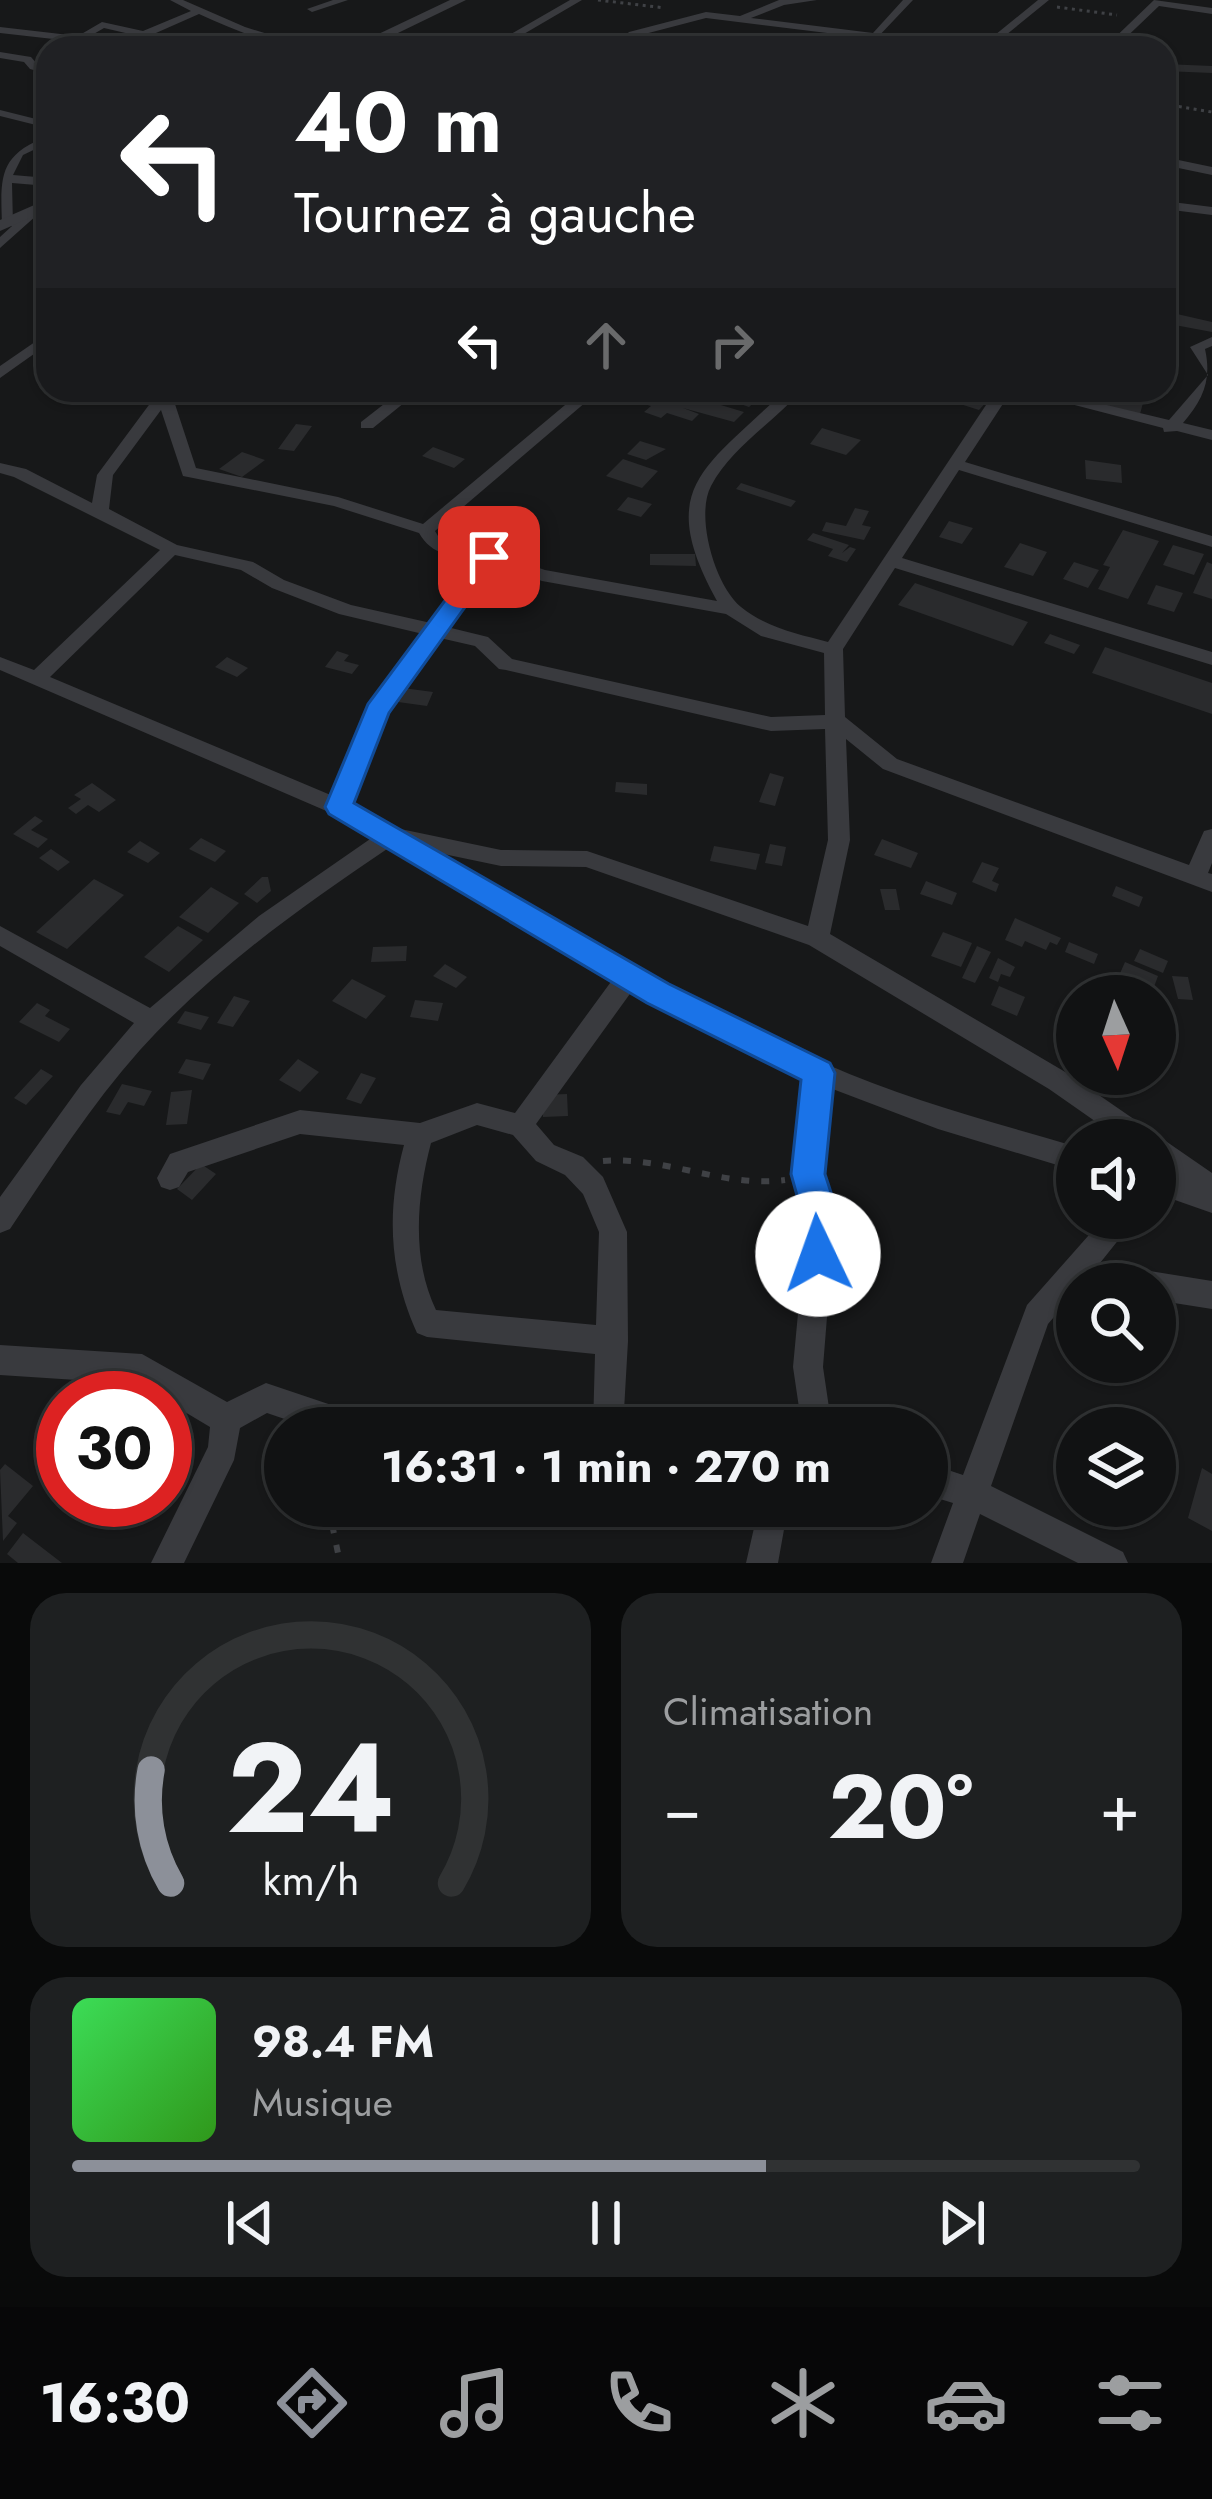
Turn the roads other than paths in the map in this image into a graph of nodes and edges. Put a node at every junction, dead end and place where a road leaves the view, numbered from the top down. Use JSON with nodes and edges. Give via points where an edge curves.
{"nodes":[{"id":1,"x":175,"y":0,"type":"edge"},
{"id":2,"x":343,"y":0,"type":"edge"},
{"id":3,"x":460,"y":0,"type":"edge"},
{"id":4,"x":577,"y":0,"type":"edge"},
{"id":5,"x":812,"y":0,"type":"edge"},
{"id":6,"x":908,"y":0,"type":"edge"},
{"id":7,"x":1042,"y":2,"type":"edge"},
{"id":8,"x":1158,"y":2,"type":"edge"},
{"id":9,"x":312,"y":9,"type":"dead end"},
{"id":10,"x":201,"y":10,"type":"junction"},
{"id":11,"x":1212,"y":11,"type":"edge"},
{"id":12,"x":737,"y":19,"type":"junction"},
{"id":13,"x":0,"y":30,"type":"edge"},
{"id":14,"x":146,"y":35,"type":"joint"},
{"id":15,"x":60,"y":36,"type":"edge"},
{"id":16,"x":84,"y":36,"type":"edge"},
{"id":17,"x":262,"y":36,"type":"edge"},
{"id":18,"x":382,"y":36,"type":"edge"},
{"id":19,"x":513,"y":36,"type":"edge"},
{"id":20,"x":631,"y":36,"type":"edge"},
{"id":21,"x":999,"y":36,"type":"edge"},
{"id":22,"x":1122,"y":36,"type":"edge"},
{"id":23,"x":0,"y":55,"type":"edge"},
{"id":24,"x":36,"y":68,"type":"edge"},
{"id":25,"x":0,"y":113,"type":"edge"},
{"id":26,"x":36,"y":122,"type":"edge"},
{"id":27,"x":36,"y":145,"type":"edge"},
{"id":28,"x":1176,"y":164,"type":"edge"},
{"id":29,"x":1191,"y":167,"type":"junction"},
{"id":30,"x":1212,"y":171,"type":"edge"},
{"id":31,"x":3,"y":178,"type":"edge"},
{"id":32,"x":36,"y":181,"type":"edge"},
{"id":33,"x":1176,"y":195,"type":"edge"},
{"id":34,"x":1176,"y":207,"type":"edge"},
{"id":35,"x":36,"y":210,"type":"edge"},
{"id":36,"x":1212,"y":211,"type":"edge"},
{"id":37,"x":36,"y":213,"type":"edge"},
{"id":38,"x":4,"y":225,"type":"edge"},
{"id":39,"x":0,"y":244,"type":"edge"},
{"id":40,"x":1212,"y":341,"type":"edge"},
{"id":41,"x":36,"y":347,"type":"edge"},
{"id":42,"x":0,"y":374,"type":"edge"},
{"id":43,"x":1212,"y":375,"type":"edge"},
{"id":44,"x":159,"y":402,"type":"edge"},
{"id":45,"x":169,"y":402,"type":"edge"},
{"id":46,"x":396,"y":402,"type":"edge"},
{"id":47,"x":578,"y":402,"type":"edge"},
{"id":48,"x":782,"y":402,"type":"edge"},
{"id":49,"x":996,"y":402,"type":"edge"},
{"id":50,"x":1070,"y":402,"type":"edge"},
{"id":51,"x":367,"y":425,"type":"dead end"},
{"id":52,"x":1170,"y":429,"type":"junction"},
{"id":53,"x":1212,"y":435,"type":"edge"},
{"id":54,"x":956,"y":464,"type":"junction"},
{"id":55,"x":0,"y":468,"type":"edge"},
{"id":56,"x":108,"y":519,"type":"junction"},
{"id":57,"x":426,"y":530,"type":"junction"},
{"id":58,"x":1212,"y":542,"type":"edge"},
{"id":59,"x":171,"y":548,"type":"junction"},
{"id":60,"x":489,"y":557,"type":"junction"},
{"id":61,"x":891,"y":561,"type":"junction"},
{"id":62,"x":731,"y":609,"type":"junction"},
{"id":63,"x":437,"y":628,"type":"junction"},
{"id":64,"x":833,"y":649,"type":"junction"},
{"id":65,"x":1212,"y":659,"type":"edge"},
{"id":66,"x":0,"y":663,"type":"edge"},
{"id":67,"x":36,"y":679,"type":"junction"},
{"id":68,"x":838,"y":722,"type":"junction"},
{"id":69,"x":339,"y":807,"type":"junction"},
{"id":70,"x":392,"y":835,"type":"junction"},
{"id":71,"x":1212,"y":837,"type":"edge"},
{"id":72,"x":1204,"y":880,"type":"edge"},
{"id":73,"x":0,"y":934,"type":"edge"},
{"id":74,"x":817,"y":938,"type":"junction"},
{"id":75,"x":628,"y":976,"type":"junction"},
{"id":76,"x":152,"y":1021,"type":"junction"},
{"id":77,"x":819,"y":1073,"type":"junction"},
{"id":78,"x":1113,"y":1119,"type":"edge"},
{"id":79,"x":521,"y":1126,"type":"junction"},
{"id":80,"x":420,"y":1135,"type":"junction"},
{"id":81,"x":1056,"y":1153,"type":"edge"},
{"id":82,"x":1176,"y":1163,"type":"edge"},
{"id":83,"x":170,"y":1178,"type":"dead end"},
{"id":84,"x":1176,"y":1188,"type":"edge"},
{"id":85,"x":1212,"y":1188,"type":"edge"},
{"id":86,"x":1212,"y":1200,"type":"edge"},
{"id":87,"x":0,"y":1220,"type":"edge"},
{"id":88,"x":1104,"y":1239,"type":"edge"},
{"id":89,"x":1083,"y":1263,"type":"edge"},
{"id":90,"x":1176,"y":1289,"type":"edge"},
{"id":91,"x":1056,"y":1293,"type":"edge"},
{"id":92,"x":1212,"y":1295,"type":"edge"},
{"id":93,"x":613,"y":1341,"type":"junction"},
{"id":94,"x":0,"y":1360,"type":"edge"},
{"id":95,"x":293,"y":1407,"type":"edge"},
{"id":96,"x":609,"y":1407,"type":"edge"},
{"id":97,"x":814,"y":1407,"type":"edge"},
{"id":98,"x":226,"y":1419,"type":"junction"},
{"id":99,"x":948,"y":1486,"type":"edge"},
{"id":100,"x":971,"y":1493,"type":"junction"},
{"id":101,"x":769,"y":1527,"type":"edge"},
{"id":102,"x":167,"y":1563,"type":"edge"},
{"id":103,"x":762,"y":1563,"type":"edge"},
{"id":104,"x":947,"y":1563,"type":"edge"},
{"id":105,"x":1112,"y":1563,"type":"edge"}],
"edges":[{"from":1,"to":10,"type":"street"},
{"from":2,"to":9,"type":"street"},
{"from":3,"to":18,"type":"street"},
{"from":4,"to":19,"type":"street"},
{"from":5,"to":12,"type":"street"},
{"from":6,"to":12,"type":"street","via":[[876,35]]},
{"from":7,"to":21,"type":"street"},
{"from":8,"to":11,"type":"street"},
{"from":8,"to":22,"type":"street"},
{"from":10,"to":14,"type":"street"},
{"from":10,"to":17,"type":"street"},
{"from":12,"to":20,"type":"street","via":[[706,15]]},
{"from":13,"to":15,"type":"street"},
{"from":14,"to":16,"type":"street","via":[[102,26]]},
{"from":23,"to":24,"type":"street"},
{"from":25,"to":26,"type":"street"},
{"from":27,"to":31,"type":"street","via":[[18,153]]},
{"from":28,"to":29,"type":"street"},
{"from":29,"to":30,"type":"street"},
{"from":29,"to":33,"type":"street"},
{"from":31,"to":32,"type":"street"},
{"from":31,"to":38,"type":"street"},
{"from":34,"to":36,"type":"street"},
{"from":35,"to":38,"type":"street"},
{"from":37,"to":39,"type":"street"},
{"from":40,"to":43,"type":"street","via":[[1197,347]]},
{"from":41,"to":42,"type":"street"},
{"from":43,"to":52,"type":"street"},
{"from":44,"to":56,"type":"street","via":[[105,475],[100,509]]},
{"from":45,"to":57,"type":"street","via":[[189,472],[338,502]]},
{"from":46,"to":51,"type":"street"},
{"from":47,"to":57,"type":"street"},
{"from":48,"to":62,"type":"street","via":[[700,488],[707,567]]},
{"from":49,"to":54,"type":"street"},
{"from":50,"to":52,"type":"street"},
{"from":52,"to":53,"type":"street"},
{"from":54,"to":58,"type":"street"},
{"from":54,"to":61,"type":"street"},
{"from":55,"to":56,"type":"street"},
{"from":56,"to":59,"type":"street"},
{"from":57,"to":60,"type":"street","via":[[434,544]]},
{"from":59,"to":63,"type":"street","via":[[247,566],[346,610]]},
{"from":59,"to":67,"type":"street"},
{"from":60,"to":62,"type":"street","via":[[542,575]]},
{"from":60,"to":63,"type":"street"},
{"from":61,"to":64,"type":"street"},
{"from":61,"to":65,"type":"street"},
{"from":62,"to":64,"type":"street","via":[[768,632]]},
{"from":63,"to":68,"type":"street","via":[[481,640],[506,664],[665,702],[771,724]]},
{"from":63,"to":69,"type":"street","via":[[377,710]]},
{"from":64,"to":68,"type":"street"},
{"from":66,"to":67,"type":"street"},
{"from":67,"to":69,"type":"street"},
{"from":68,"to":72,"type":"street","via":[[890,764]]},
{"from":68,"to":74,"type":"street","via":[[839,840]]},
{"from":69,"to":70,"type":"street"},
{"from":70,"to":74,"type":"street","via":[[501,859],[587,859]]},
{"from":70,"to":75,"type":"street"},
{"from":70,"to":76,"type":"street","via":[[274,914]]},
{"from":71,"to":72,"type":"street"},
{"from":73,"to":76,"type":"street"},
{"from":74,"to":78,"type":"street"},
{"from":75,"to":77,"type":"street"},
{"from":75,"to":79,"type":"street"},
{"from":76,"to":87,"type":"street"},
{"from":77,"to":81,"type":"street"},
{"from":77,"to":97,"type":"street","via":[[808,1174],[821,1217],[808,1367]]},
{"from":79,"to":80,"type":"street","via":[[477,1114]]},
{"from":79,"to":93,"type":"street","via":[[593,1186],[613,1232]]},
{"from":80,"to":83,"type":"street","via":[[300,1122],[179,1163]]},
{"from":80,"to":93,"type":"street","via":[[405,1184],[412,1296],[427,1323]]},
{"from":82,"to":85,"type":"street"},
{"from":84,"to":86,"type":"street"},
{"from":88,"to":89,"type":"street"},
{"from":90,"to":92,"type":"street"},
{"from":91,"to":100,"type":"street","via":[[1037,1315]]},
{"from":93,"to":96,"type":"street"},
{"from":94,"to":98,"type":"street","via":[[142,1369]]},
{"from":95,"to":98,"type":"street","via":[[266,1398]]},
{"from":98,"to":102,"type":"street","via":[[223,1449]]},
{"from":99,"to":100,"type":"street"},
{"from":100,"to":104,"type":"street"},
{"from":100,"to":105,"type":"street"},
{"from":101,"to":103,"type":"street"}]}
